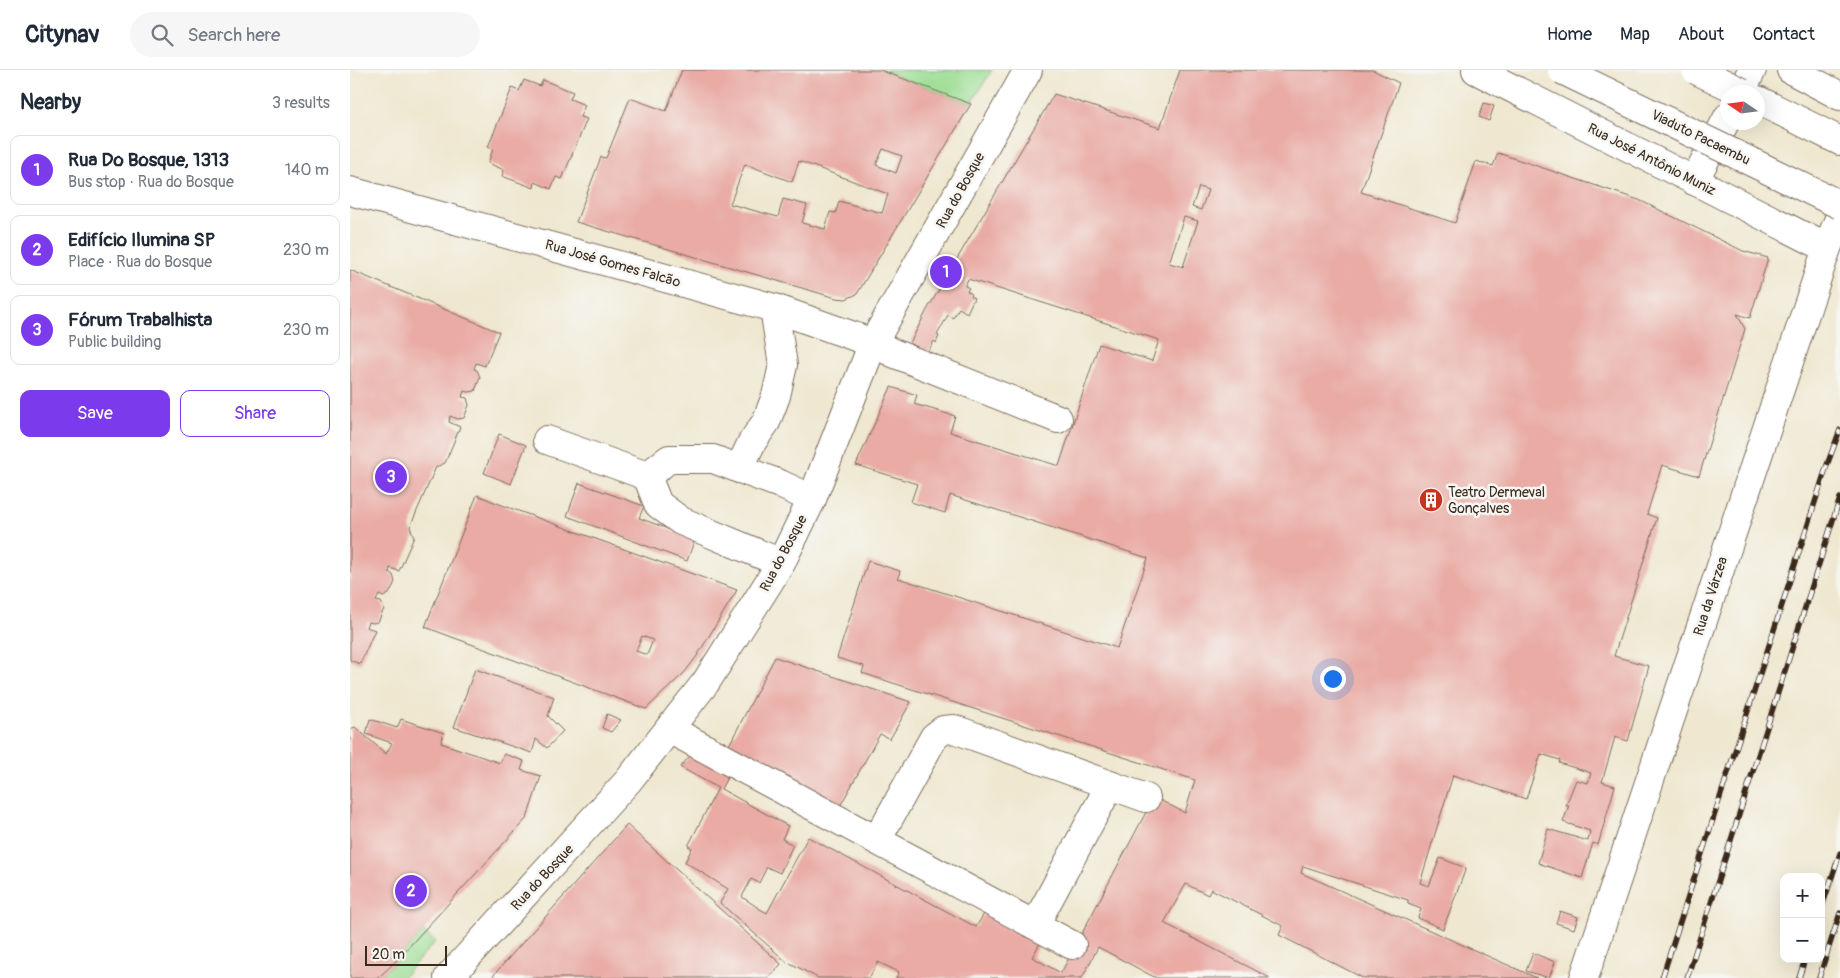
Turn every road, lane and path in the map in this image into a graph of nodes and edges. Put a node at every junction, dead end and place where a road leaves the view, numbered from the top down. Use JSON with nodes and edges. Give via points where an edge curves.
{"nodes":[{"id":1,"x":1028,"y":70,"type":"edge"},
{"id":2,"x":1476,"y":70,"type":"edge"},
{"id":3,"x":1562,"y":70,"type":"edge"},
{"id":4,"x":1696,"y":70,"type":"edge"},
{"id":5,"x":1752,"y":70,"type":"edge"},
{"id":6,"x":1791,"y":70,"type":"edge"},
{"id":7,"x":1727,"y":85,"type":"edge"},
{"id":8,"x":1744,"y":85,"type":"edge"},
{"id":9,"x":1840,"y":96,"type":"edge"},
{"id":10,"x":1765,"y":104,"type":"edge"},
{"id":11,"x":1721,"y":130,"type":"edge"},
{"id":12,"x":1840,"y":141,"type":"edge"},
{"id":13,"x":1694,"y":181,"type":"junction"},
{"id":14,"x":350,"y":191,"type":"edge"},
{"id":15,"x":1840,"y":205,"type":"edge"},
{"id":16,"x":1840,"y":216,"type":"edge"},
{"id":17,"x":1827,"y":248,"type":"junction"},
{"id":18,"x":774,"y":308,"type":"junction"},
{"id":19,"x":873,"y":343,"type":"junction"},
{"id":20,"x":1058,"y":419,"type":"dead end"},
{"id":21,"x":548,"y":440,"type":"dead end"},
{"id":22,"x":739,"y":469,"type":"junction"},
{"id":23,"x":647,"y":476,"type":"junction"},
{"id":24,"x":812,"y":498,"type":"junction"},
{"id":25,"x":781,"y":563,"type":"junction"},
{"id":26,"x":669,"y":729,"type":"junction"},
{"id":27,"x":1110,"y":785,"type":"junction"},
{"id":28,"x":1146,"y":798,"type":"dead end"},
{"id":29,"x":877,"y":840,"type":"junction"},
{"id":30,"x":1035,"y":925,"type":"junction"},
{"id":31,"x":1072,"y":944,"type":"dead end"},
{"id":32,"x":448,"y":978,"type":"edge"},
{"id":33,"x":1584,"y":978,"type":"edge"}],
"edges":[{"from":1,"to":19,"type":"street","name":"Rua do Bosque"},
{"from":2,"to":13,"type":"street","name":"Rua José Antônio Muniz"},
{"from":3,"to":15,"type":"street","name":"Viaduto Pacaembu","bridge":true},
{"from":4,"to":7,"type":"street","bridge":true},
{"from":5,"to":8,"type":"street"},
{"from":6,"to":9,"type":"street"},
{"from":10,"to":12,"type":"street"},
{"from":11,"to":13,"type":"street"},
{"from":13,"to":17,"type":"street","name":"Rua José Antônio Muniz"},
{"from":14,"to":18,"type":"street","name":"Rua José Gomes Falcão"},
{"from":16,"to":17,"type":"street","name":"Rua da Várzea"},
{"from":17,"to":33,"type":"street","name":"Rua da Várzea"},
{"from":18,"to":19,"type":"street","name":"Rua José Gomes Falcão"},
{"from":18,"to":22,"type":"street","via":[[783,366],[766,422]]},
{"from":19,"to":20,"type":"street","name":"Rua José Gomes Falcão"},
{"from":19,"to":24,"type":"street","name":"Rua do Bosque"},
{"from":21,"to":23,"type":"street"},
{"from":22,"to":23,"type":"street","via":[[713,459],[669,459]]},
{"from":22,"to":24,"type":"street"},
{"from":23,"to":25,"type":"street","via":[[658,504],[681,521]]},
{"from":24,"to":25,"type":"street","name":"Rua do Bosque"},
{"from":25,"to":26,"type":"street","name":"Rua do Bosque","via":[[706,682]]},
{"from":26,"to":29,"type":"street"},
{"from":26,"to":32,"type":"street","name":"Rua do Bosque","via":[[628,781]]},
{"from":27,"to":28,"type":"street"},
{"from":27,"to":29,"type":"street","via":[[954,729],[943,730],[934,737]]},
{"from":27,"to":30,"type":"street"},
{"from":29,"to":30,"type":"street"},
{"from":30,"to":31,"type":"street"}]}
